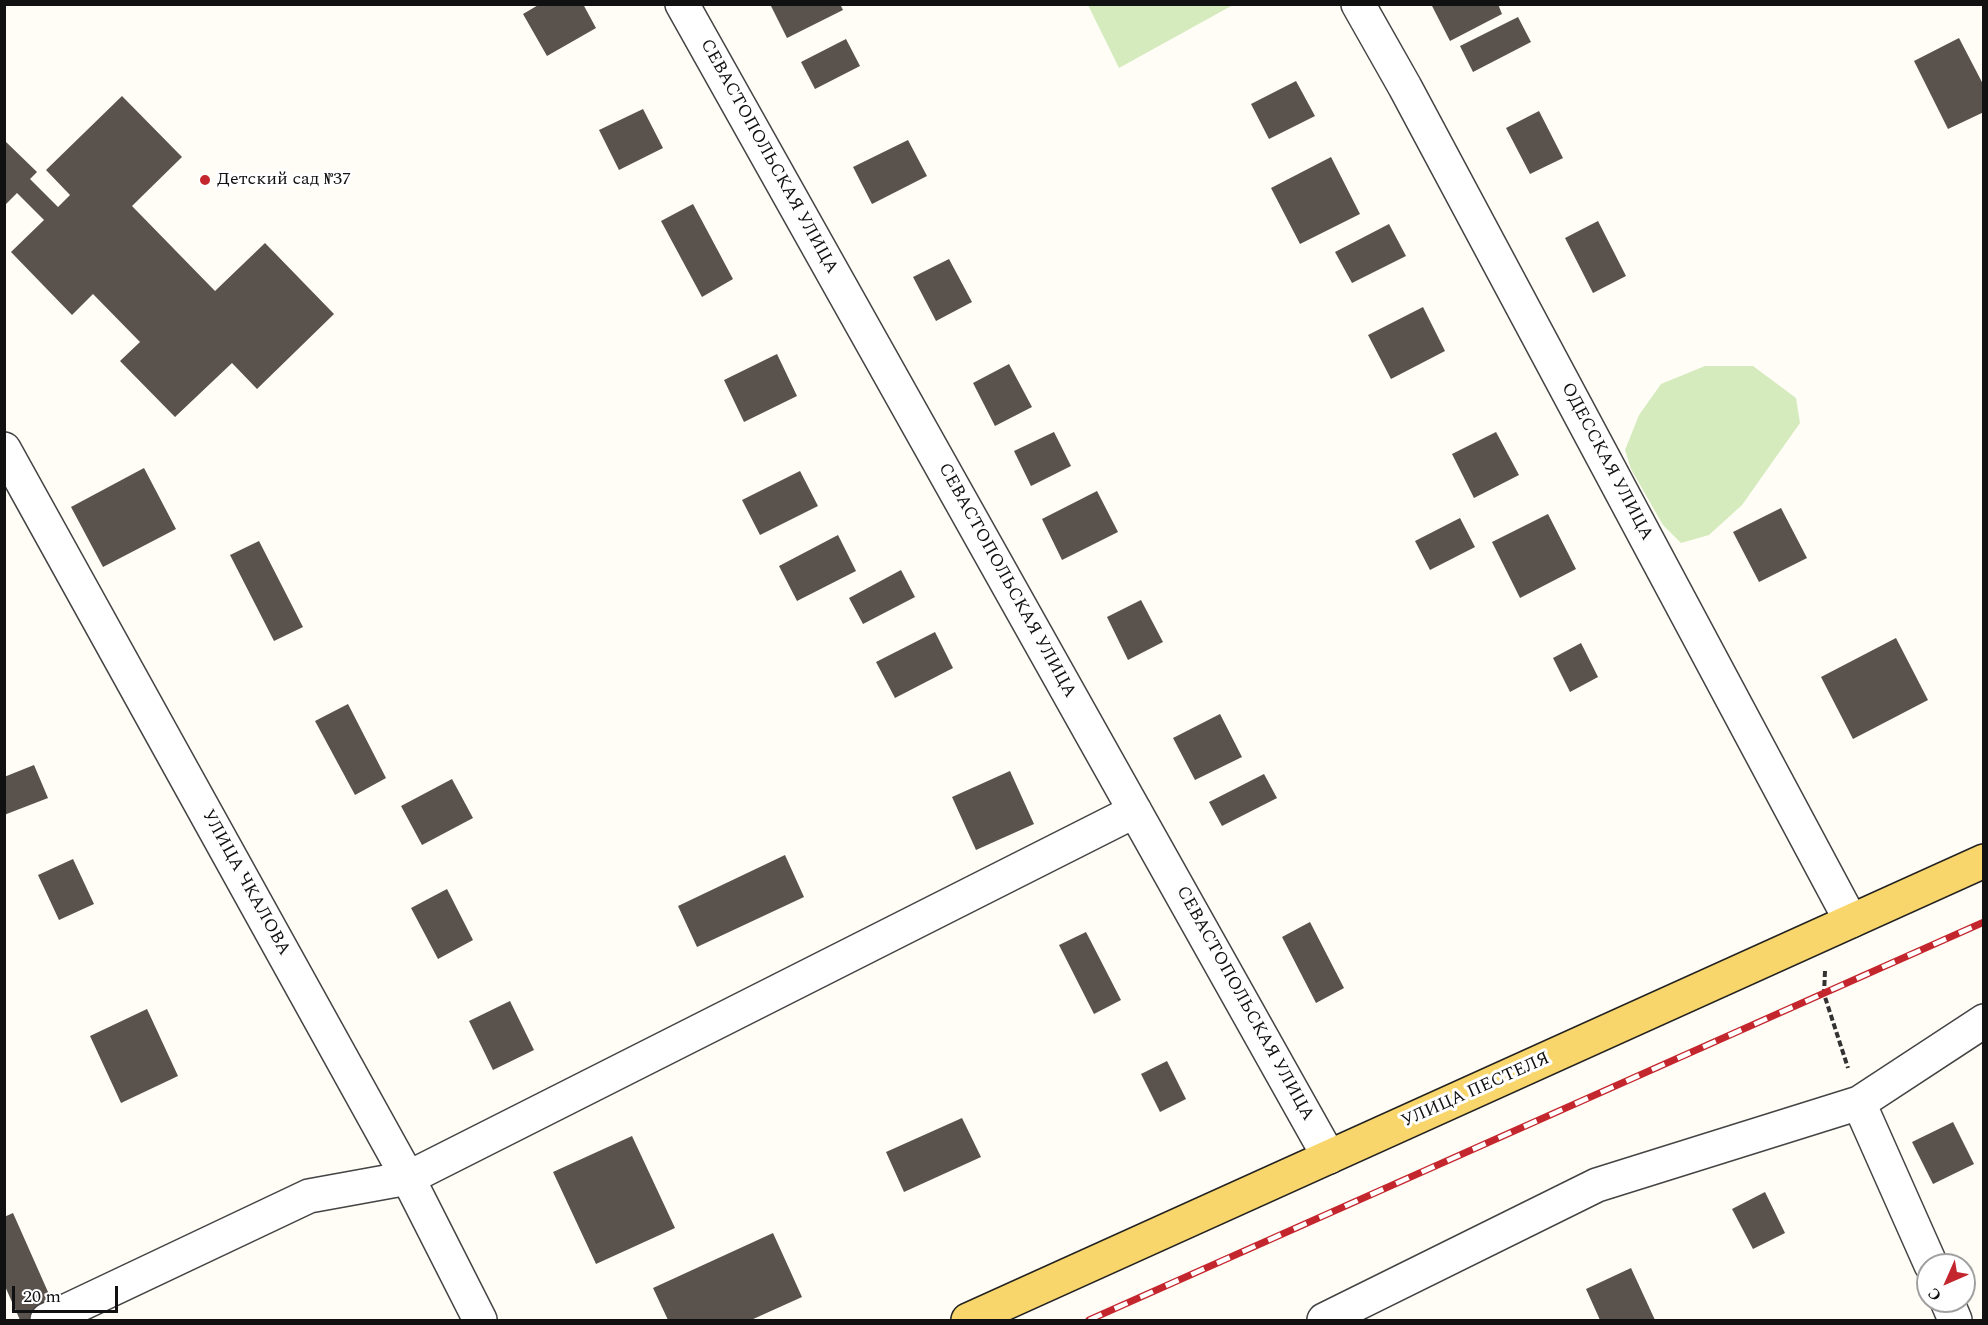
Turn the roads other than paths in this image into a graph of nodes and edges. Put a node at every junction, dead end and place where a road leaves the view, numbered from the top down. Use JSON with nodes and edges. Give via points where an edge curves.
{"nodes":[{"id":1,"x":682,"y":4,"type":"edge"},
{"id":2,"x":1358,"y":4,"type":"edge"},
{"id":3,"x":4,"y":449,"type":"edge"},
{"id":4,"x":1135,"y":811,"type":"junction"},
{"id":5,"x":1983,"y":861,"type":"edge"},
{"id":6,"x":1839,"y":926,"type":"junction"},
{"id":7,"x":1983,"y":1021,"type":"edge"},
{"id":8,"x":1859,"y":1103,"type":"junction"},
{"id":9,"x":1329,"y":1157,"type":"junction"},
{"id":10,"x":408,"y":1178,"type":"junction"},
{"id":11,"x":1926,"y":1253,"type":"edge"},
{"id":12,"x":47,"y":1320,"type":"edge"},
{"id":13,"x":480,"y":1320,"type":"edge"},
{"id":14,"x":968,"y":1320,"type":"edge"},
{"id":15,"x":1324,"y":1320,"type":"edge"}],
"edges":[{"from":1,"to":4,"type":"street","name":"СЕВАСТОПОЛЬСКАЯ УЛИЦА"},
{"from":2,"to":6,"type":"street","name":"ОДЕССКАЯ УЛИЦА","via":[[1405,87]]},
{"from":3,"to":10,"type":"street","name":"УЛИЦА ЧКАЛОВА"},
{"from":4,"to":9,"type":"street","name":"СЕВАСТОПОЛЬСКАЯ УЛИЦА"},
{"from":4,"to":10,"type":"street"},
{"from":5,"to":6,"type":"main road","name":"УЛИЦА ПЕСТЕЛЯ"},
{"from":6,"to":9,"type":"main road","name":"УЛИЦА ПЕСТЕЛЯ"},
{"from":7,"to":8,"type":"street"},
{"from":8,"to":11,"type":"street"},
{"from":8,"to":15,"type":"street","via":[[1598,1185]]},
{"from":9,"to":14,"type":"main road","name":"УЛИЦА ПЕСТЕЛЯ"},
{"from":10,"to":12,"type":"street","via":[[309,1196]]},
{"from":10,"to":13,"type":"street","name":"УЛИЦА ЧКАЛОВА"}]}
